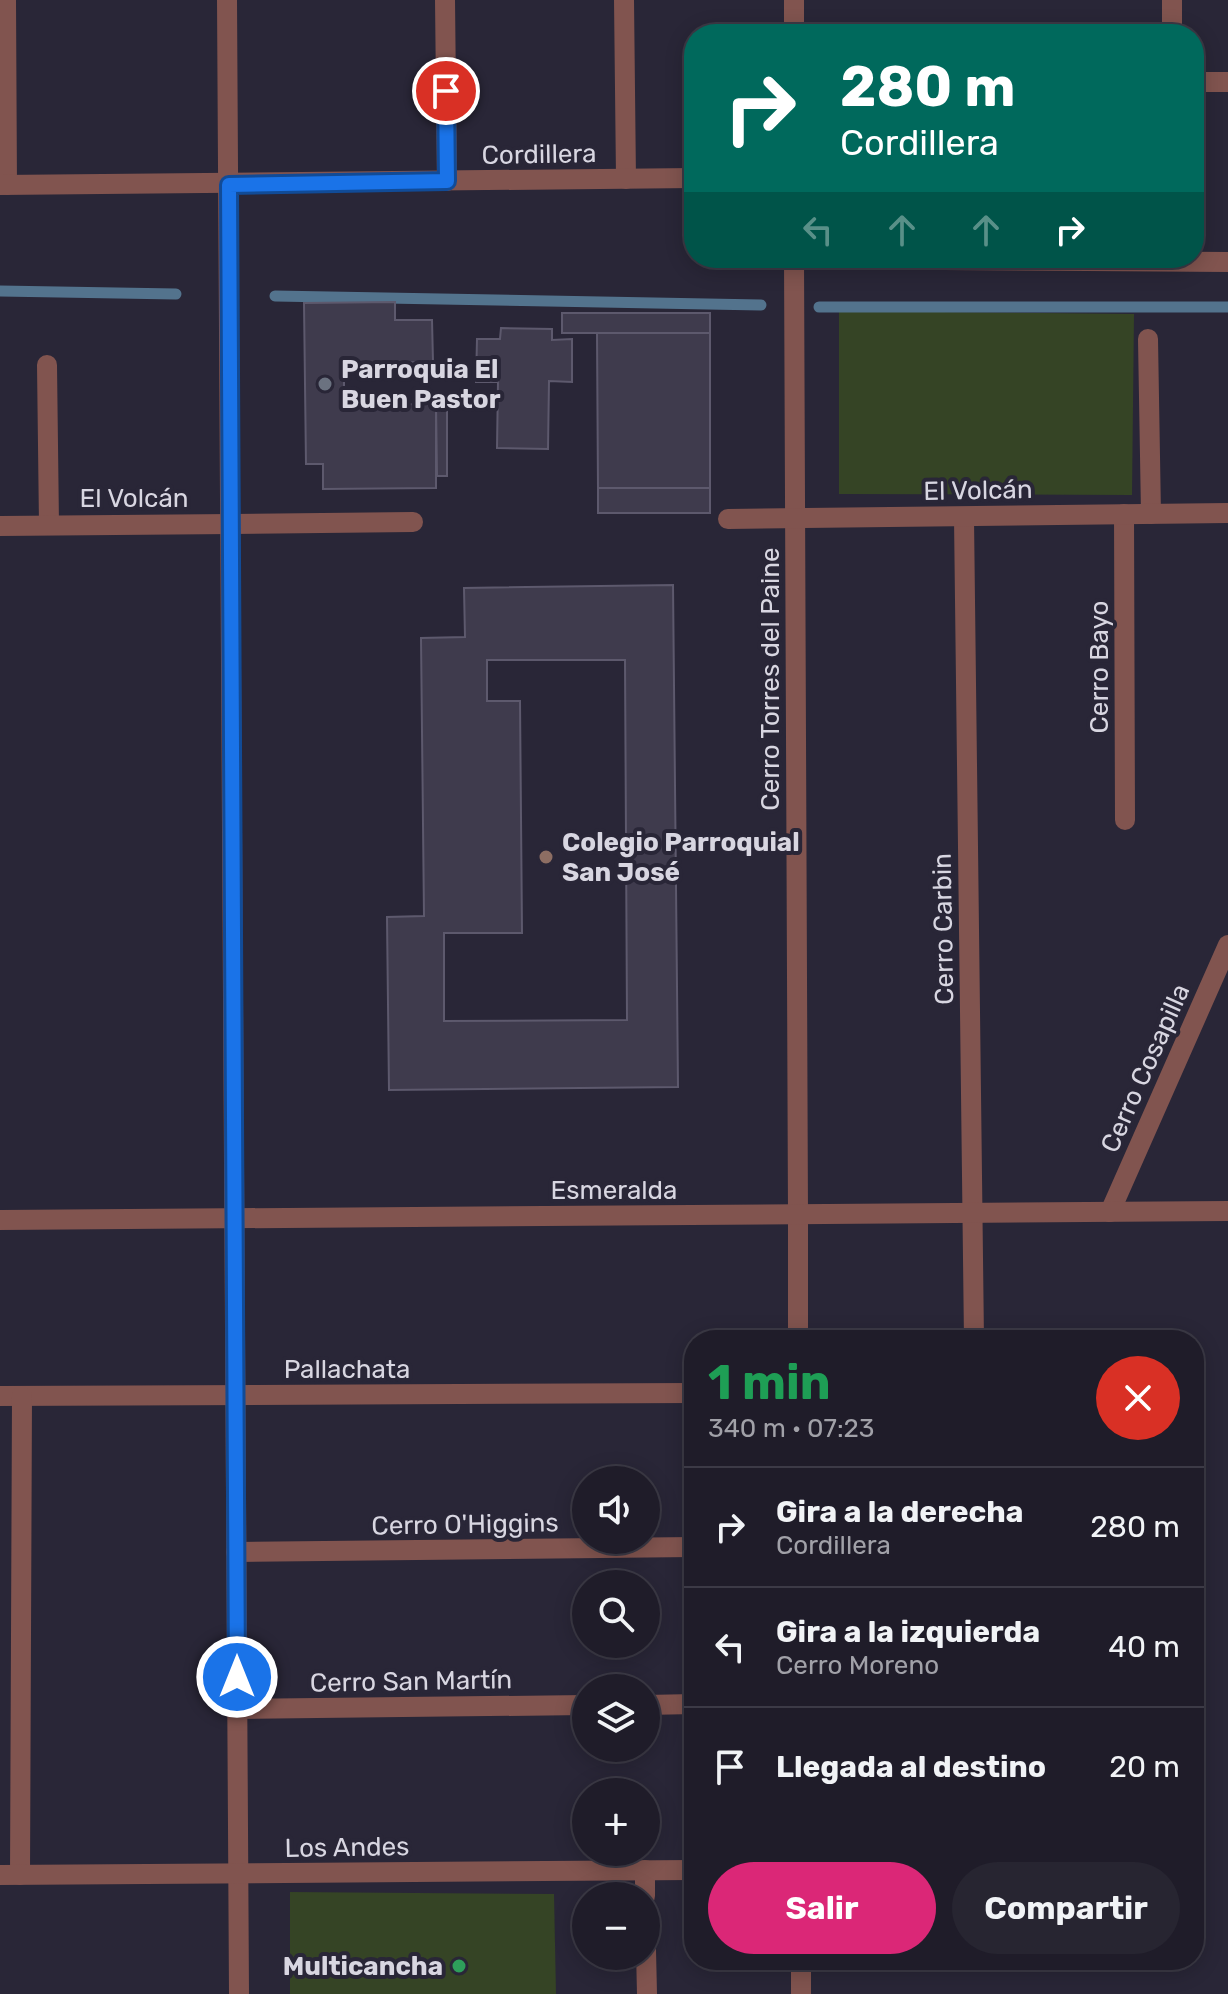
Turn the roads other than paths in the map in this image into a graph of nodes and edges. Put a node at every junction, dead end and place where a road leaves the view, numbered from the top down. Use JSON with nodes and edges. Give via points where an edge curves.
{"nodes":[{"id":1,"x":6,"y":0,"type":"edge"},
{"id":2,"x":227,"y":0,"type":"edge"},
{"id":3,"x":445,"y":0,"type":"edge"},
{"id":4,"x":624,"y":0,"type":"edge"},
{"id":5,"x":794,"y":0,"type":"edge"},
{"id":6,"x":1172,"y":0,"type":"edge"},
{"id":7,"x":794,"y":24,"type":"edge"},
{"id":8,"x":1172,"y":24,"type":"edge"},
{"id":9,"x":1204,"y":82,"type":"edge"},
{"id":10,"x":1228,"y":82,"type":"edge"},
{"id":11,"x":684,"y":178,"type":"edge"},
{"id":12,"x":626,"y":179,"type":"junction"},
{"id":13,"x":447,"y":181,"type":"junction"},
{"id":14,"x":4,"y":185,"type":"edge"},
{"id":15,"x":229,"y":185,"type":"junction"},
{"id":16,"x":1204,"y":262,"type":"edge"},
{"id":17,"x":1228,"y":262,"type":"edge"},
{"id":18,"x":794,"y":268,"type":"edge"},
{"id":19,"x":1148,"y":339,"type":"dead end"},
{"id":20,"x":47,"y":365,"type":"dead end"},
{"id":21,"x":1228,"y":513,"type":"edge"},
{"id":22,"x":1124,"y":514,"type":"junction"},
{"id":23,"x":1151,"y":514,"type":"junction"},
{"id":24,"x":795,"y":516,"type":"junction"},
{"id":25,"x":964,"y":518,"type":"junction"},
{"id":26,"x":728,"y":519,"type":"dead end"},
{"id":27,"x":413,"y":522,"type":"dead end"},
{"id":28,"x":232,"y":524,"type":"junction"},
{"id":29,"x":49,"y":525,"type":"junction"},
{"id":30,"x":0,"y":526,"type":"edge"},
{"id":31,"x":1125,"y":820,"type":"dead end"},
{"id":32,"x":1228,"y":945,"type":"edge"},
{"id":33,"x":1228,"y":1211,"type":"edge"},
{"id":34,"x":1110,"y":1212,"type":"junction"},
{"id":35,"x":972,"y":1213,"type":"junction"},
{"id":36,"x":798,"y":1215,"type":"junction"},
{"id":37,"x":234,"y":1219,"type":"junction"},
{"id":38,"x":0,"y":1220,"type":"edge"},
{"id":39,"x":798,"y":1330,"type":"edge"},
{"id":40,"x":974,"y":1330,"type":"edge"},
{"id":41,"x":684,"y":1393,"type":"edge"},
{"id":42,"x":235,"y":1395,"type":"junction"},
{"id":43,"x":0,"y":1396,"type":"edge"},
{"id":44,"x":22,"y":1396,"type":"junction"},
{"id":45,"x":684,"y":1547,"type":"edge"},
{"id":46,"x":236,"y":1552,"type":"junction"},
{"id":47,"x":684,"y":1704,"type":"edge"},
{"id":48,"x":572,"y":1705,"type":"edge"},
{"id":49,"x":660,"y":1705,"type":"edge"},
{"id":50,"x":237,"y":1709,"type":"junction"},
{"id":51,"x":645,"y":1870,"type":"junction"},
{"id":52,"x":684,"y":1870,"type":"edge"},
{"id":53,"x":238,"y":1874,"type":"junction"},
{"id":54,"x":10,"y":1875,"type":"edge"},
{"id":55,"x":645,"y":1882,"type":"edge"},
{"id":56,"x":646,"y":1970,"type":"edge"},
{"id":57,"x":801,"y":1970,"type":"edge"},
{"id":58,"x":239,"y":1994,"type":"edge"},
{"id":59,"x":647,"y":1994,"type":"edge"},
{"id":60,"x":801,"y":1994,"type":"edge"}],
"edges":[{"from":1,"to":14,"type":"street"},
{"from":2,"to":15,"type":"street"},
{"from":3,"to":13,"type":"street"},
{"from":4,"to":12,"type":"street"},
{"from":5,"to":7,"type":"street"},
{"from":6,"to":8,"type":"street"},
{"from":9,"to":10,"type":"street"},
{"from":11,"to":12,"type":"street","name":"Cordillera"},
{"from":12,"to":13,"type":"street","name":"Cordillera"},
{"from":13,"to":15,"type":"street","name":"Cordillera"},
{"from":14,"to":15,"type":"street","name":"Cordillera"},
{"from":15,"to":28,"type":"street"},
{"from":16,"to":17,"type":"street"},
{"from":18,"to":24,"type":"street","name":"Cerro Torres del Paine"},
{"from":19,"to":23,"type":"street"},
{"from":20,"to":29,"type":"street"},
{"from":21,"to":23,"type":"street","name":"El Volcán"},
{"from":22,"to":23,"type":"street","name":"El Volcán"},
{"from":22,"to":25,"type":"street","name":"El Volcán"},
{"from":22,"to":31,"type":"street","name":"Cerro Bayo"},
{"from":24,"to":25,"type":"street","name":"El Volcán"},
{"from":24,"to":26,"type":"street","name":"El Volcán"},
{"from":24,"to":36,"type":"street","name":"Cerro Torres del Paine"},
{"from":25,"to":35,"type":"street","name":"Cerro Carbin"},
{"from":27,"to":28,"type":"street","name":"El Volcán"},
{"from":28,"to":29,"type":"street","name":"El Volcán"},
{"from":28,"to":37,"type":"street"},
{"from":29,"to":30,"type":"street","name":"El Volcán"},
{"from":32,"to":34,"type":"street","name":"Cerro Cosapilla"},
{"from":33,"to":34,"type":"street","name":"Esmeralda"},
{"from":34,"to":35,"type":"street","name":"Esmeralda"},
{"from":35,"to":36,"type":"street","name":"Esmeralda"},
{"from":35,"to":40,"type":"street","name":"Cerro Carbin"},
{"from":36,"to":37,"type":"street","name":"Esmeralda"},
{"from":36,"to":39,"type":"street","name":"Cerro Torres del Paine"},
{"from":37,"to":38,"type":"street","name":"Esmeralda"},
{"from":37,"to":42,"type":"street"},
{"from":41,"to":42,"type":"street","name":"Pallachata"},
{"from":42,"to":44,"type":"street","name":"Pallachata"},
{"from":42,"to":46,"type":"street"},
{"from":43,"to":44,"type":"street","name":"Pallachata"},
{"from":44,"to":54,"type":"street"},
{"from":45,"to":46,"type":"street","name":"Cerro O'Higgins"},
{"from":46,"to":50,"type":"street"},
{"from":47,"to":49,"type":"street"},
{"from":48,"to":50,"type":"street","name":"Cerro San Martín"},
{"from":50,"to":53,"type":"street"},
{"from":51,"to":52,"type":"street","name":"Los Andes"},
{"from":51,"to":53,"type":"street","name":"Los Andes"},
{"from":51,"to":55,"type":"street"},
{"from":53,"to":54,"type":"street","name":"Los Andes"},
{"from":53,"to":58,"type":"street"},
{"from":56,"to":59,"type":"street"},
{"from":57,"to":60,"type":"street"}]}
